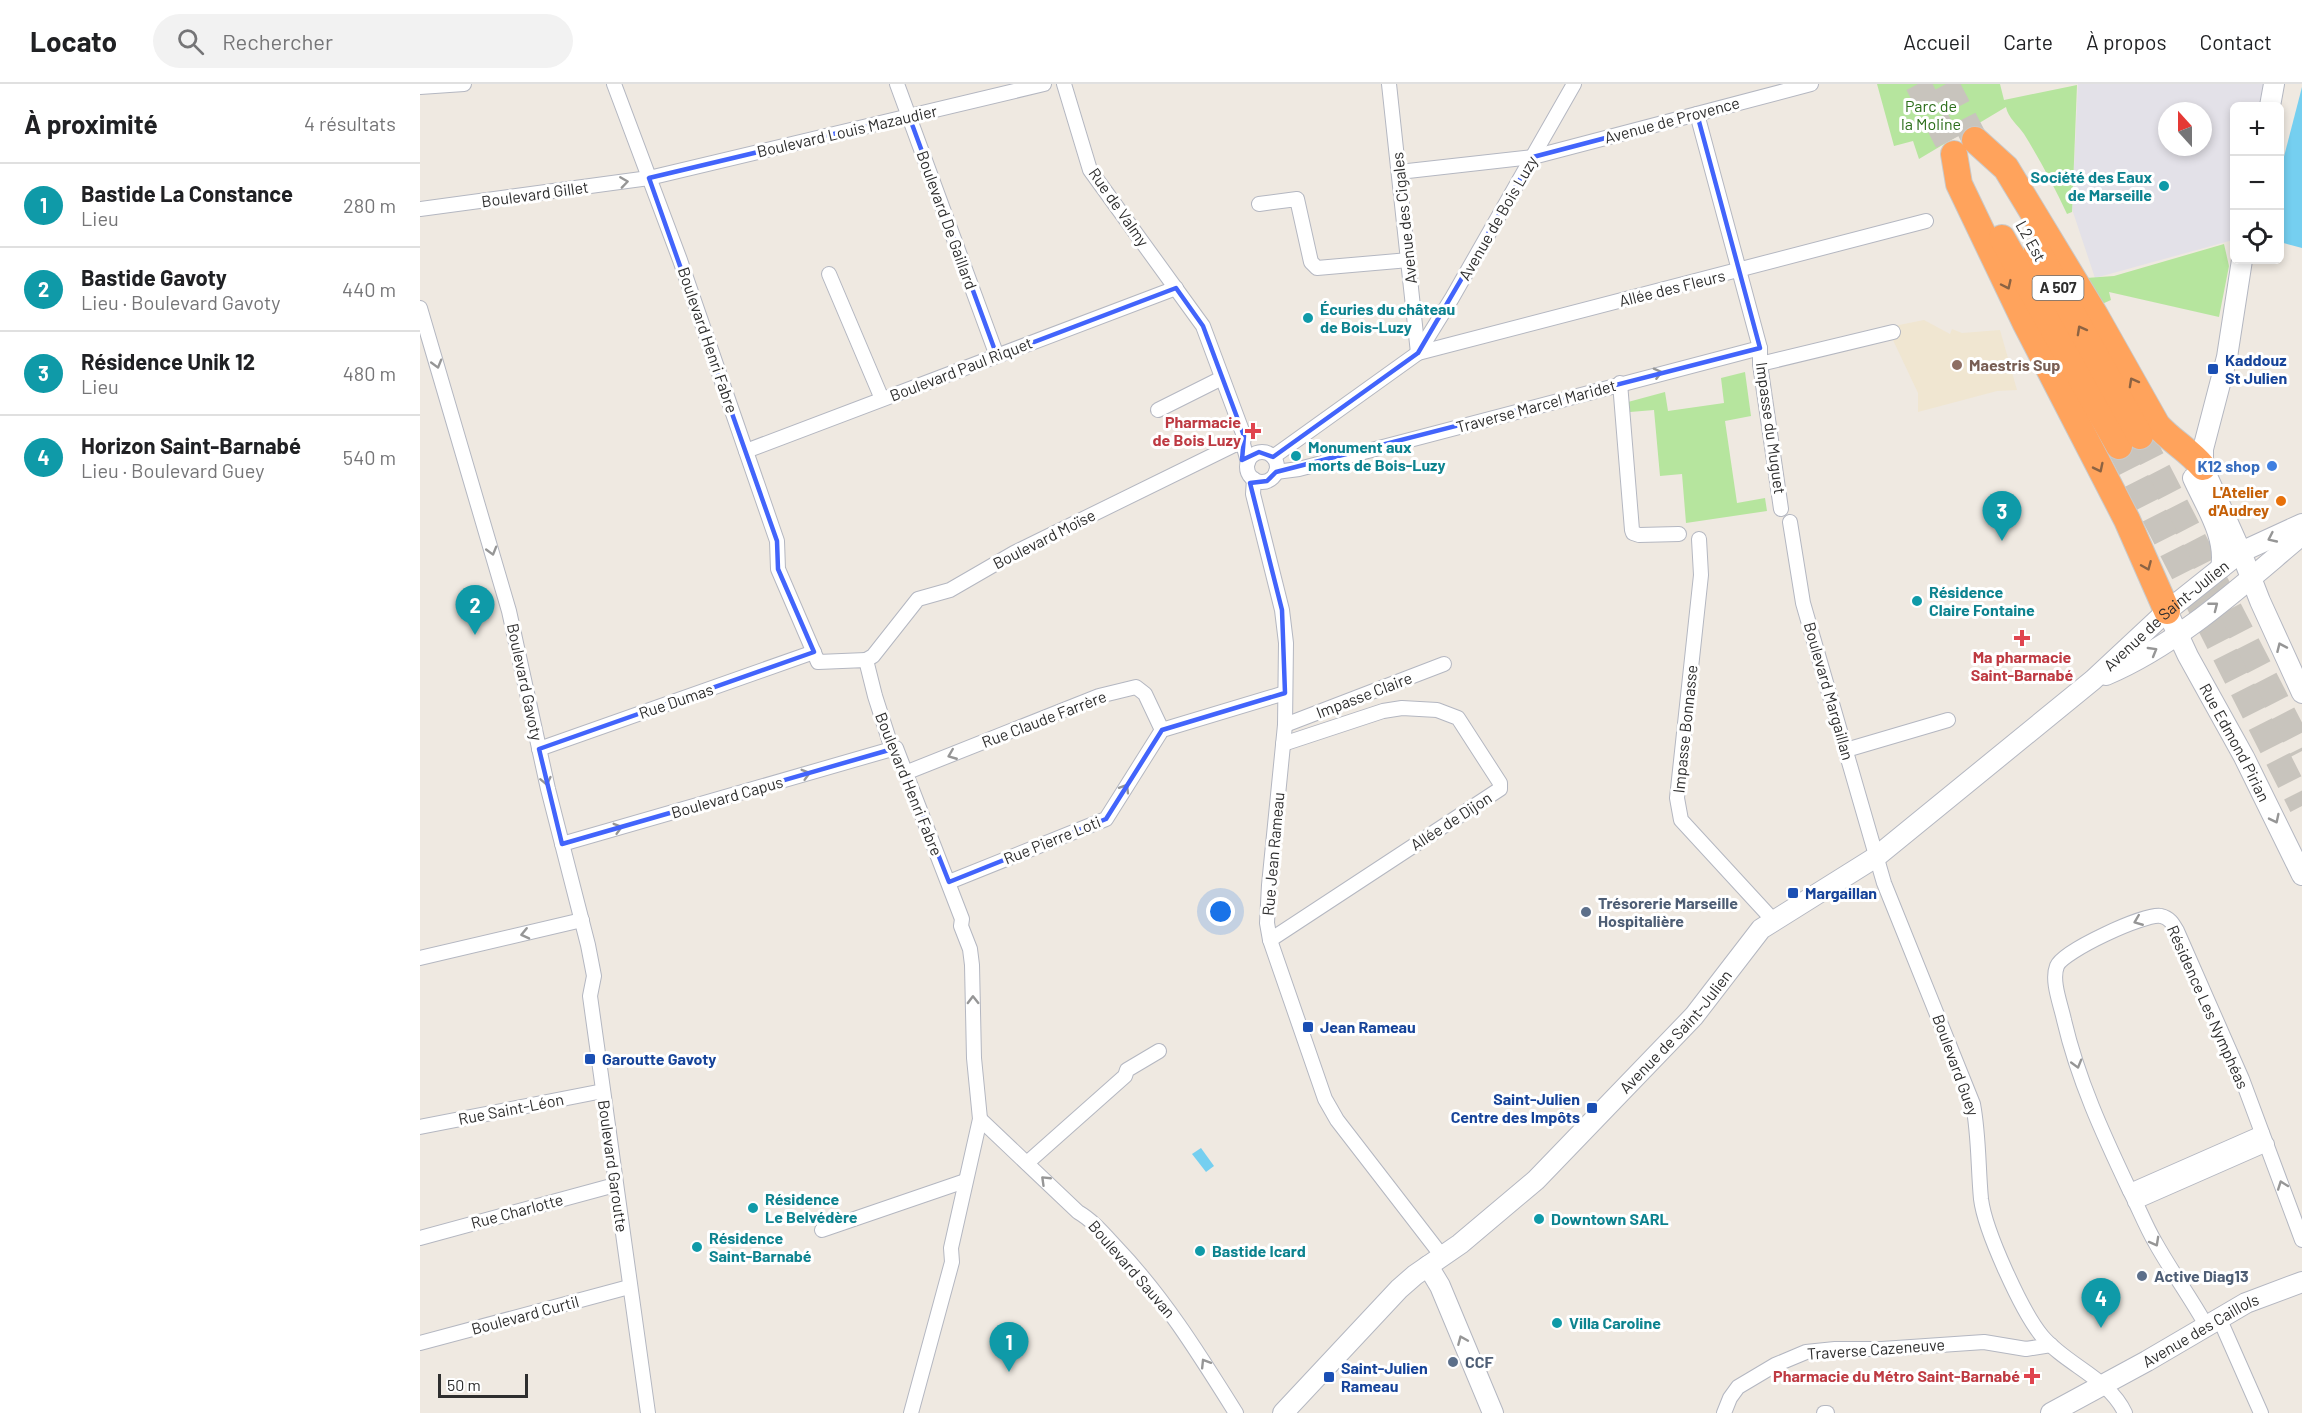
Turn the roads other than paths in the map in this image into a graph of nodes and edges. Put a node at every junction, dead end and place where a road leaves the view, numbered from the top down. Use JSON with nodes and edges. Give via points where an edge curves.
{"nodes":[{"id":1,"x":464,"y":84,"type":"edge"},
{"id":2,"x":614,"y":84,"type":"edge"},
{"id":3,"x":897,"y":84,"type":"edge"},
{"id":4,"x":1044,"y":84,"type":"edge"},
{"id":5,"x":1064,"y":84,"type":"edge"},
{"id":6,"x":1389,"y":84,"type":"edge"},
{"id":7,"x":1574,"y":84,"type":"edge"},
{"id":8,"x":1811,"y":84,"type":"edge"},
{"id":9,"x":2274,"y":84,"type":"edge"},
{"id":10,"x":420,"y":87,"type":"edge"},
{"id":11,"x":2271,"y":102,"type":"edge"},
{"id":12,"x":1697,"y":114,"type":"junction"},
{"id":13,"x":909,"y":116,"type":"junction"},
{"id":14,"x":1533,"y":157,"type":"junction"},
{"id":15,"x":1399,"y":172,"type":"junction"},
{"id":16,"x":650,"y":178,"type":"junction"},
{"id":17,"x":1259,"y":204,"type":"dead end"},
{"id":18,"x":420,"y":209,"type":"edge"},
{"id":19,"x":1926,"y":221,"type":"dead end"},
{"id":20,"x":1403,"y":261,"type":"junction"},
{"id":21,"x":2241,"y":264,"type":"edge"},
{"id":22,"x":1738,"y":271,"type":"junction"},
{"id":23,"x":829,"y":274,"type":"dead end"},
{"id":24,"x":1176,"y":288,"type":"junction"},
{"id":25,"x":420,"y":308,"type":"edge"},
{"id":26,"x":1893,"y":332,"type":"dead end"},
{"id":27,"x":1760,"y":348,"type":"junction"},
{"id":28,"x":1418,"y":353,"type":"junction"},
{"id":29,"x":997,"y":356,"type":"junction"},
{"id":30,"x":1760,"y":364,"type":"junction"},
{"id":31,"x":1222,"y":378,"type":"junction"},
{"id":32,"x":1620,"y":383,"type":"junction"},
{"id":33,"x":882,"y":399,"type":"junction"},
{"id":34,"x":1158,"y":410,"type":"dead end"},
{"id":35,"x":1243,"y":444,"type":"junction"},
{"id":36,"x":746,"y":451,"type":"junction"},
{"id":37,"x":1274,"y":457,"type":"junction"},
{"id":38,"x":2197,"y":460,"type":"junction"},
{"id":39,"x":1248,"y":462,"type":"junction"},
{"id":40,"x":1276,"y":472,"type":"junction"},
{"id":41,"x":1254,"y":479,"type":"junction"},
{"id":42,"x":1781,"y":509,"type":"dead end"},
{"id":43,"x":1790,"y":522,"type":"dead end"},
{"id":44,"x":2302,"y":524,"type":"edge"},
{"id":45,"x":1679,"y":534,"type":"dead end"},
{"id":46,"x":2302,"y":535,"type":"edge"},
{"id":47,"x":1699,"y":539,"type":"dead end"},
{"id":48,"x":2241,"y":552,"type":"junction"},
{"id":49,"x":2221,"y":568,"type":"junction"},
{"id":50,"x":2251,"y":578,"type":"junction"},
{"id":51,"x":2167,"y":611,"type":"junction"},
{"id":52,"x":2178,"y":634,"type":"junction"},
{"id":53,"x":814,"y":652,"type":"junction"},
{"id":54,"x":866,"y":660,"type":"junction"},
{"id":55,"x":1444,"y":664,"type":"dead end"},
{"id":56,"x":2092,"y":680,"type":"junction"},
{"id":57,"x":1286,"y":693,"type":"junction"},
{"id":58,"x":2302,"y":693,"type":"edge"},
{"id":59,"x":1947,"y":720,"type":"dead end"},
{"id":60,"x":1285,"y":725,"type":"junction"},
{"id":61,"x":1162,"y":730,"type":"junction"},
{"id":62,"x":1283,"y":744,"type":"junction"},
{"id":63,"x":539,"y":749,"type":"junction"},
{"id":64,"x":892,"y":749,"type":"junction"},
{"id":65,"x":1846,"y":750,"type":"junction"},
{"id":66,"x":905,"y":773,"type":"junction"},
{"id":67,"x":562,"y":844,"type":"junction"},
{"id":68,"x":1876,"y":857,"type":"junction"},
{"id":69,"x":2302,"y":875,"type":"edge"},
{"id":70,"x":949,"y":882,"type":"junction"},
{"id":71,"x":582,"y":920,"type":"junction"},
{"id":72,"x":1773,"y":920,"type":"junction"},
{"id":73,"x":1270,"y":940,"type":"junction"},
{"id":74,"x":420,"y":958,"type":"edge"},
{"id":75,"x":1159,"y":1051,"type":"dead end"},
{"id":76,"x":603,"y":1092,"type":"junction"},
{"id":77,"x":980,"y":1119,"type":"junction"},
{"id":78,"x":420,"y":1127,"type":"edge"},
{"id":79,"x":2264,"y":1138,"type":"junction"},
{"id":80,"x":1027,"y":1163,"type":"junction"},
{"id":81,"x":965,"y":1181,"type":"junction"},
{"id":82,"x":615,"y":1185,"type":"junction"},
{"id":83,"x":2133,"y":1196,"type":"junction"},
{"id":84,"x":822,"y":1230,"type":"dead end"},
{"id":85,"x":420,"y":1238,"type":"edge"},
{"id":86,"x":2302,"y":1240,"type":"edge"},
{"id":87,"x":1435,"y":1261,"type":"junction"},
{"id":88,"x":2302,"y":1282,"type":"edge"},
{"id":89,"x":629,"y":1287,"type":"junction"},
{"id":90,"x":2213,"y":1324,"type":"junction"},
{"id":91,"x":420,"y":1343,"type":"edge"},
{"id":92,"x":2051,"y":1345,"type":"junction"},
{"id":93,"x":2102,"y":1386,"type":"junction"},
{"id":94,"x":648,"y":1413,"type":"edge"},
{"id":95,"x":911,"y":1413,"type":"edge"},
{"id":96,"x":1236,"y":1413,"type":"edge"},
{"id":97,"x":1283,"y":1413,"type":"edge"},
{"id":98,"x":1493,"y":1413,"type":"edge"},
{"id":99,"x":1724,"y":1413,"type":"edge"},
{"id":100,"x":2051,"y":1413,"type":"edge"},
{"id":101,"x":2125,"y":1413,"type":"edge"},
{"id":102,"x":2261,"y":1413,"type":"edge"}],
"edges":[{"from":1,"to":10,"type":"street"},
{"from":2,"to":16,"type":"street","name":"Boulevard Henri Fabre"},
{"from":3,"to":13,"type":"street","name":"Boulevard De Gaillard"},
{"from":4,"to":13,"type":"street","name":"Boulevard Louis Mazaudier"},
{"from":5,"to":24,"type":"street","name":"Rue de Valmy","via":[[1090,170]]},
{"from":6,"to":15,"type":"street","name":"Avenue des Cigales"},
{"from":7,"to":14,"type":"street","name":"Avenue de Bois Luzy"},
{"from":8,"to":12,"type":"street","name":"Avenue de Provence"},
{"from":9,"to":11,"type":"main road"},
{"from":12,"to":14,"type":"street","name":"Avenue de Provence"},
{"from":12,"to":22,"type":"street","name":"Impasse du Muguet"},
{"from":13,"to":16,"type":"street","name":"Boulevard Louis Mazaudier"},
{"from":13,"to":29,"type":"street","name":"Boulevard De Gaillard"},
{"from":14,"to":15,"type":"street","name":"Avenue de Provence"},
{"from":14,"to":28,"type":"street","name":"Avenue de Bois Luzy"},
{"from":15,"to":20,"type":"street","name":"Avenue des Cigales"},
{"from":18,"to":16,"type":"street","name":"Boulevard Gillet","one_way":true},
{"from":16,"to":36,"type":"street","name":"Boulevard Henri Fabre"},
{"from":17,"to":20,"type":"street","via":[[1297,199],[1311,262],[1317,268]]},
{"from":19,"to":22,"type":"street","name":"Allée des Fleurs"},
{"from":20,"to":28,"type":"street","name":"Avenue des Cigales"},
{"from":21,"to":38,"type":"main road","via":[[2227,357],[2204,449]]},
{"from":22,"to":27,"type":"street","name":"Impasse du Muguet"},
{"from":22,"to":28,"type":"street","name":"Allée des Fleurs"},
{"from":23,"to":33,"type":"street"},
{"from":24,"to":29,"type":"street","name":"Boulevard Paul Riquet"},
{"from":24,"to":31,"type":"street","via":[[1203,326]]},
{"from":25,"to":63,"type":"street","name":"Boulevard Gavoty","one_way":true,"via":[[509,611]]},
{"from":26,"to":30,"type":"street"},
{"from":27,"to":30,"type":"street","name":"Impasse du Muguet"},
{"from":32,"to":27,"type":"street","name":"Traverse Marcel Maridet","one_way":true},
{"from":28,"to":37,"type":"street","name":"Avenue de Bois Luzy"},
{"from":29,"to":33,"type":"street","name":"Boulevard Paul Riquet"},
{"from":30,"to":42,"type":"street","name":"Impasse du Muguet"},
{"from":31,"to":34,"type":"street"},
{"from":31,"to":35,"type":"street","via":[[1244,436]]},
{"from":32,"to":40,"type":"street","name":"Traverse Marcel Maridet"},
{"from":32,"to":45,"type":"street","via":[[1632,530],[1639,535]]},
{"from":33,"to":36,"type":"street","name":"Boulevard Paul Riquet"},
{"from":35,"to":39,"type":"street"},
{"from":35,"to":54,"type":"street","name":"Boulevard Moïse","via":[[1014,553],[950,590],[918,599]]},
{"from":36,"to":53,"type":"street","name":"Boulevard Henri Fabre","via":[[777,541],[778,569]]},
{"from":37,"to":39,"type":"street","via":[[1259,452]]},
{"from":37,"to":40,"type":"street"},
{"from":38,"to":48,"type":"main road"},
{"from":38,"to":49,"type":"main road","via":[[2190,469],[2219,536],[2224,554]]},
{"from":38,"to":51,"type":"highway","name":"L2 Est","number":"A 507","one_way":true,"via":[[2157,424],[2006,168],[1975,140],[2130,441],[1954,154],[1964,195],[2127,520]]},
{"from":39,"to":41,"type":"street","via":[[1249,475]]},
{"from":40,"to":41,"type":"street","via":[[1267,481]]},
{"from":41,"to":57,"type":"street","name":"Rue Jean Rameau","via":[[1253,494],[1282,610]]},
{"from":43,"to":65,"type":"street","name":"Boulevard Margaillan","via":[[1803,603]]},
{"from":44,"to":48,"type":"main road","name":"Avenue de Saint-Julien","one_way":true},
{"from":46,"to":50,"type":"main road","name":"Avenue de Saint-Julien"},
{"from":47,"to":72,"type":"street","name":"Impasse Bonnasse","via":[[1701,575],[1677,798],[1681,820]]},
{"from":48,"to":49,"type":"main road","name":"Avenue de Saint-Julien"},
{"from":48,"to":50,"type":"main road"},
{"from":49,"to":51,"type":"main road","name":"Avenue de Saint-Julien"},
{"from":52,"to":50,"type":"main road","name":"Avenue de Saint-Julien","one_way":true},
{"from":58,"to":50,"type":"main road","one_way":true},
{"from":51,"to":52,"type":"main road","name":"Rue Edmond Pirian"},
{"from":51,"to":56,"type":"main road","name":"Avenue de Saint-Julien"},
{"from":56,"to":52,"type":"main road","name":"Avenue de Saint-Julien","one_way":true,"via":[[2127,666]]},
{"from":52,"to":69,"type":"main road","name":"Rue Edmond Pirian","one_way":true},
{"from":53,"to":54,"type":"street","via":[[818,662]]},
{"from":53,"to":63,"type":"street","name":"Rue Dumas"},
{"from":54,"to":64,"type":"street","name":"Boulevard Henri Fabre"},
{"from":55,"to":60,"type":"street","name":"Impasse Claire"},
{"from":56,"to":68,"type":"main road","name":"Avenue de Saint-Julien"},
{"from":57,"to":60,"type":"street","name":"Rue Jean Rameau"},
{"from":57,"to":61,"type":"street"},
{"from":59,"to":65,"type":"street"},
{"from":60,"to":62,"type":"street","name":"Rue Jean Rameau"},
{"from":61,"to":66,"type":"street","name":"Rue Claude Farrère","one_way":true,"via":[[1145,694],[1136,687],[1099,696]]},
{"from":70,"to":61,"type":"street","name":"Rue Pierre Loti","one_way":true,"via":[[1106,819]]},
{"from":62,"to":73,"type":"street","name":"Rue Jean Rameau","via":[[1269,885]]},
{"from":62,"to":73,"type":"street","name":"Allée de Dijon","via":[[1383,711],[1437,710],[1458,718],[1500,783],[1500,789]]},
{"from":63,"to":67,"type":"street","name":"Boulevard Gavoty","one_way":true},
{"from":64,"to":66,"type":"street","name":"Boulevard Henri Fabre","via":[[896,748]]},
{"from":67,"to":64,"type":"street","name":"Boulevard Capus","one_way":true},
{"from":65,"to":68,"type":"street","name":"Boulevard Margaillan"},
{"from":66,"to":70,"type":"street","name":"Boulevard Henri Fabre"},
{"from":67,"to":71,"type":"street","name":"Boulevard Gavoty"},
{"from":68,"to":72,"type":"main road","name":"Avenue de Saint-Julien"},
{"from":68,"to":92,"type":"street","name":"Boulevard Guey","via":[[1973,1104],[1982,1201],[1998,1251],[2034,1326]]},
{"from":77,"to":70,"type":"street","name":"Boulevard Henri Fabre","one_way":true,"via":[[970,949]]},
{"from":71,"to":74,"type":"street","one_way":true},
{"from":71,"to":76,"type":"street","name":"Boulevard Garoutte","via":[[594,976],[590,996]]},
{"from":72,"to":87,"type":"main road","name":"Avenue de Saint-Julien","via":[[1761,929],[1694,1016],[1536,1180]]},
{"from":73,"to":87,"type":"street","name":"Rue Jean Rameau","via":[[1325,1099]]},
{"from":75,"to":80,"type":"street","via":[[1127,1070],[1125,1076]]},
{"from":76,"to":78,"type":"street","name":"Rue Saint-Léon"},
{"from":76,"to":82,"type":"street","name":"Boulevard Garoutte"},
{"from":77,"to":80,"type":"street","name":"Boulevard Sauvan"},
{"from":77,"to":81,"type":"street","name":"Boulevard Henri Fabre"},
{"from":79,"to":83,"type":"street"},
{"from":79,"to":83,"type":"street","name":"Résidence Les Nymphéas","one_way":true,"via":[[2170,920],[2148,917],[2120,929],[2061,960],[2056,968],[2056,983],[2082,1083]]},
{"from":86,"to":79,"type":"street","name":"Résidence Les Nymphéas","one_way":true},
{"from":96,"to":80,"type":"street","name":"Boulevard Sauvan","one_way":true,"via":[[1182,1328],[1144,1279],[1089,1218]]},
{"from":81,"to":84,"type":"street"},
{"from":81,"to":95,"type":"street","name":"Boulevard Henri Fabre","via":[[951,1248],[952,1262]]},
{"from":82,"to":85,"type":"street","name":"Rue Charlotte"},
{"from":82,"to":89,"type":"street","name":"Boulevard Garoutte"},
{"from":83,"to":90,"type":"street","name":"Résidence Les Nymphéas","one_way":true,"via":[[2155,1243]]},
{"from":87,"to":97,"type":"main road","name":"Avenue de Saint-Julien","via":[[1399,1289]]},
{"from":98,"to":87,"type":"main road","one_way":true,"via":[[1440,1286]]},
{"from":88,"to":90,"type":"main road","name":"Avenue des Caillols","via":[[2246,1303]]},
{"from":89,"to":91,"type":"street","name":"Boulevard Curtil"},
{"from":89,"to":94,"type":"street","name":"Boulevard Garoutte"},
{"from":90,"to":93,"type":"main road","name":"Avenue des Caillols"},
{"from":90,"to":102,"type":"street","name":"Résidence Les Nymphéas"},
{"from":92,"to":93,"type":"street","name":"Boulevard Guey"},
{"from":92,"to":99,"type":"street","name":"Traverse Cazeneuve","via":[[2026,1349],[1984,1342],[1806,1352],[1738,1387]]},
{"from":93,"to":100,"type":"main road","name":"Avenue des Caillols"},
{"from":93,"to":101,"type":"street","name":"Boulevard Guey","via":[[2118,1399]]}]}
